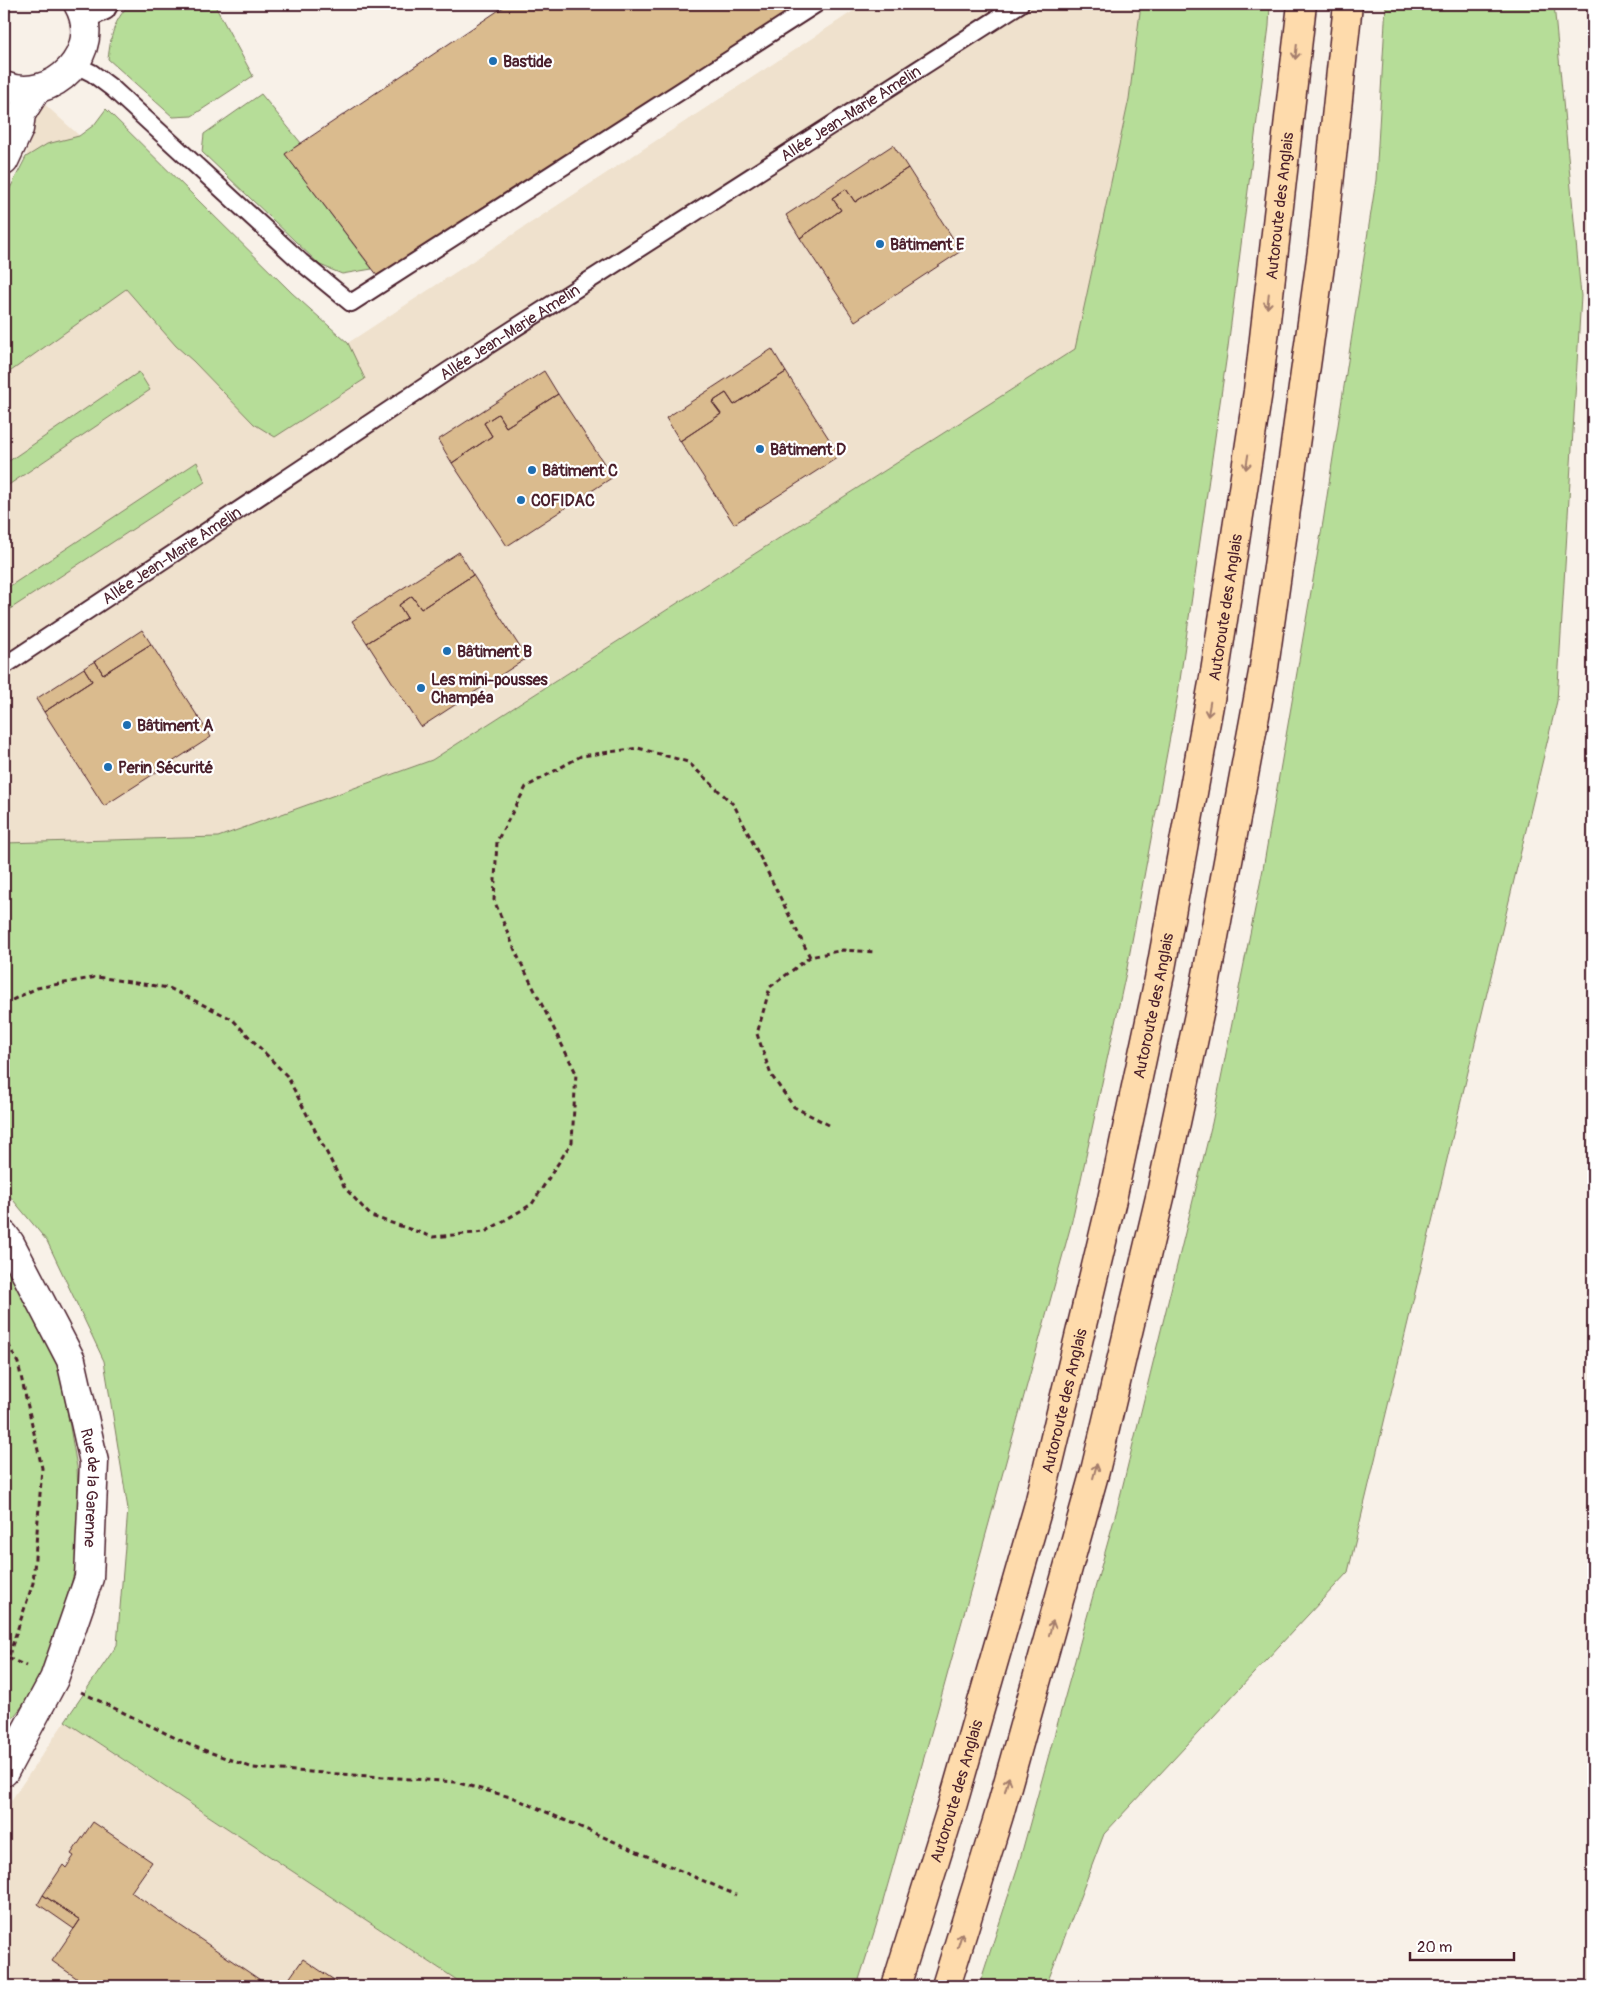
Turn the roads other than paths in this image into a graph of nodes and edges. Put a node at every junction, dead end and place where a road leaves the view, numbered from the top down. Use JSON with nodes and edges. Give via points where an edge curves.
{"nodes":[{"id":1,"x":110,"y":4,"type":"edge"},
{"id":2,"x":816,"y":4,"type":"edge"},
{"id":3,"x":1020,"y":4,"type":"edge"},
{"id":4,"x":1302,"y":4,"type":"edge"},
{"id":5,"x":1348,"y":4,"type":"edge"},
{"id":6,"x":81,"y":12,"type":"edge"},
{"id":7,"x":74,"y":64,"type":"junction"},
{"id":8,"x":4,"y":86,"type":"edge"},
{"id":9,"x":36,"y":90,"type":"junction"},
{"id":10,"x":4,"y":161,"type":"edge"},
{"id":11,"x":4,"y":666,"type":"edge"},
{"id":12,"x":4,"y":1235,"type":"edge"},
{"id":13,"x":4,"y":1772,"type":"edge"},
{"id":14,"x":896,"y":1986,"type":"edge"},
{"id":15,"x":946,"y":1986,"type":"edge"}],
"edges":[{"from":1,"to":6,"type":"lane","via":[[106,11]]},
{"from":2,"to":7,"type":"lane","via":[[351,303],[301,262],[112,88]]},
{"from":3,"to":11,"type":"lane","name":"Allée Jean-Marie Amelin","via":[[448,371]]},
{"from":4,"to":14,"type":"highway","name":"Autoroute des Anglais","one_way":true,"via":[[1258,390],[1215,672],[1160,974],[1111,1204],[1039,1504],[953,1803]]},
{"from":15,"to":5,"type":"highway","one_way":true,"via":[[999,1815],[1095,1471],[1161,1193],[1204,991],[1264,667],[1322,251]]},
{"from":6,"to":7,"type":"street","via":[[85,36]]},
{"from":7,"to":9,"type":"street","via":[[51,85]]},
{"from":8,"to":9,"type":"street","via":[[13,90]]},
{"from":9,"to":10,"type":"street","via":[[21,114]]},
{"from":12,"to":13,"type":"street","name":"Rue de la Garenne","via":[[71,1360],[94,1462],[89,1578],[54,1679]]}]}
